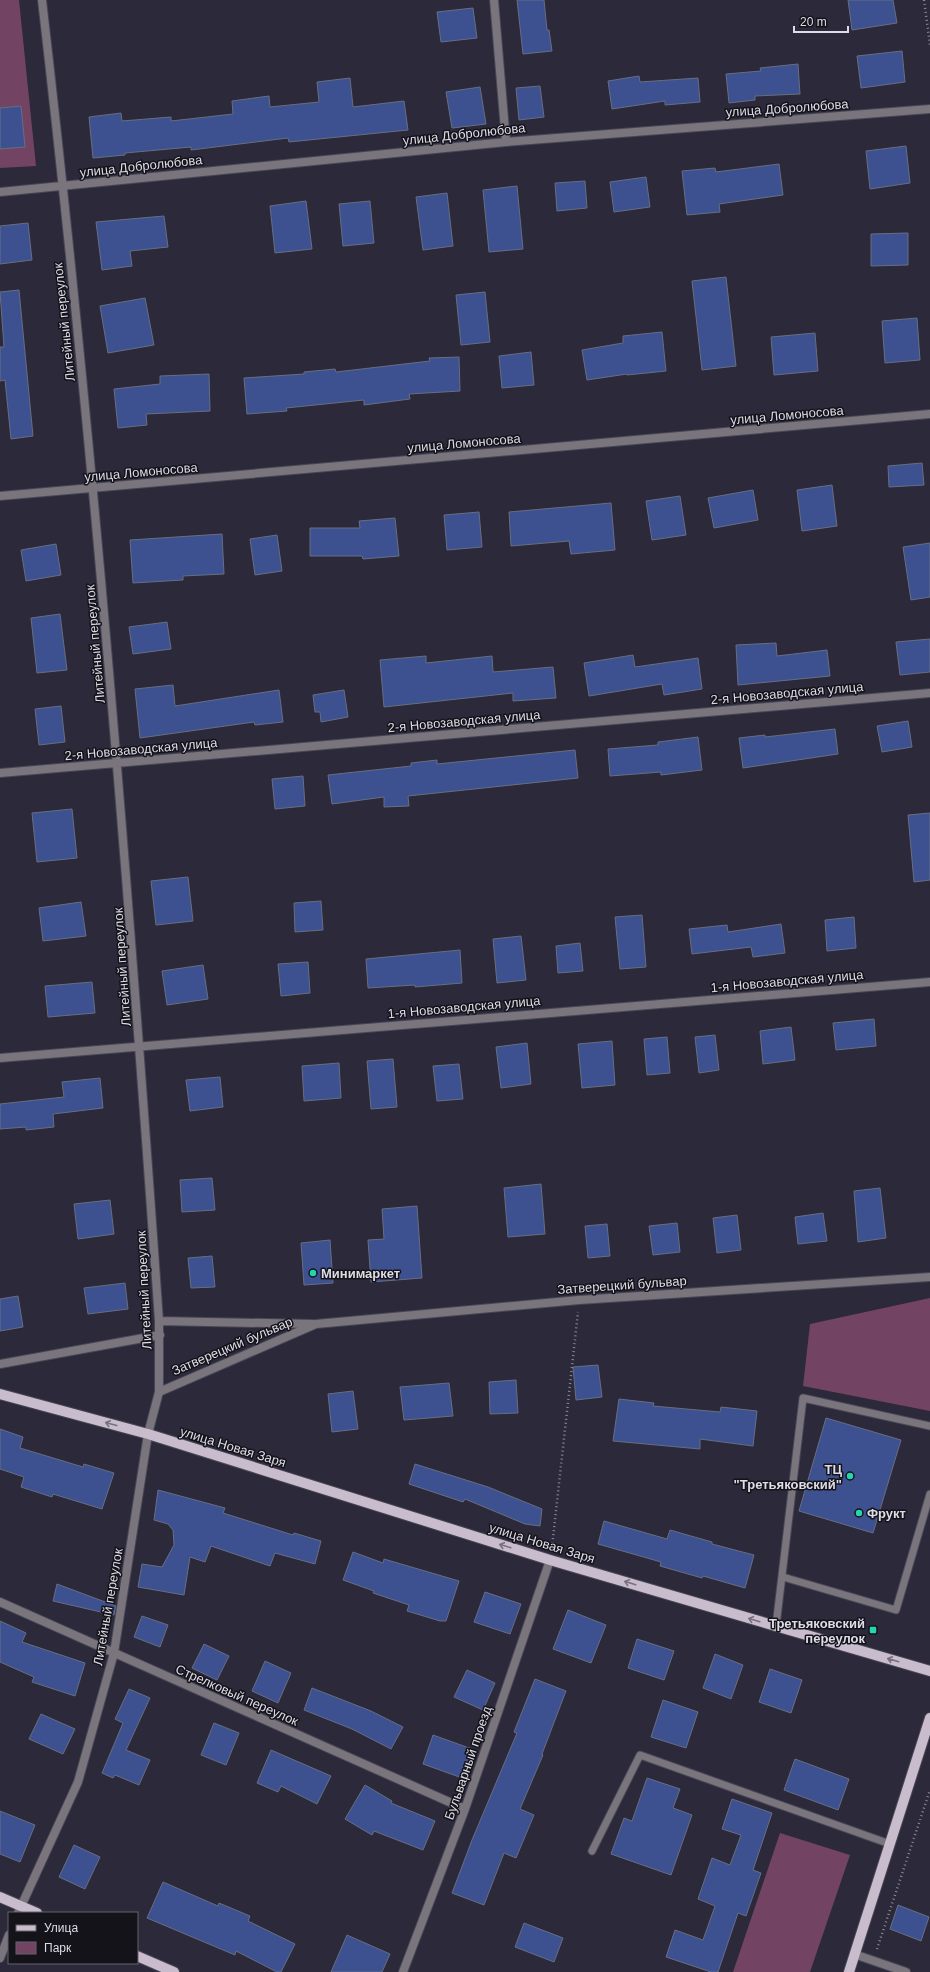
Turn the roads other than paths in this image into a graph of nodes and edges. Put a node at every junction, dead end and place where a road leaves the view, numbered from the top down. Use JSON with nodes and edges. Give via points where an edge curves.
{"nodes":[{"id":1,"x":42,"y":0,"type":"edge"},
{"id":2,"x":494,"y":0,"type":"edge"},
{"id":3,"x":930,"y":109,"type":"edge"},
{"id":4,"x":506,"y":142,"type":"junction"},
{"id":5,"x":63,"y":186,"type":"junction"},
{"id":6,"x":0,"y":192,"type":"edge"},
{"id":7,"x":930,"y":414,"type":"edge"},
{"id":8,"x":93,"y":488,"type":"junction"},
{"id":9,"x":0,"y":496,"type":"edge"},
{"id":10,"x":930,"y":693,"type":"edge"},
{"id":11,"x":118,"y":763,"type":"junction"},
{"id":12,"x":0,"y":774,"type":"edge"},
{"id":13,"x":930,"y":982,"type":"edge"},
{"id":14,"x":140,"y":1046,"type":"junction"},
{"id":15,"x":0,"y":1058,"type":"edge"},
{"id":16,"x":930,"y":1277,"type":"edge"},
{"id":17,"x":159,"y":1321,"type":"junction"},
{"id":18,"x":316,"y":1324,"type":"junction"},
{"id":19,"x":160,"y":1336,"type":"junction"},
{"id":20,"x":0,"y":1364,"type":"edge"},
{"id":21,"x":159,"y":1392,"type":"junction"},
{"id":22,"x":0,"y":1394,"type":"edge"},
{"id":23,"x":930,"y":1426,"type":"edge"},
{"id":24,"x":148,"y":1434,"type":"junction"},
{"id":25,"x":930,"y":1494,"type":"edge"},
{"id":26,"x":550,"y":1560,"type":"junction"},
{"id":27,"x":783,"y":1577,"type":"junction"},
{"id":28,"x":0,"y":1602,"type":"edge"},
{"id":29,"x":776,"y":1626,"type":"junction"},
{"id":30,"x":114,"y":1653,"type":"junction"},
{"id":31,"x":930,"y":1671,"type":"edge"},
{"id":32,"x":930,"y":1718,"type":"edge"},
{"id":33,"x":465,"y":1809,"type":"junction"},
{"id":34,"x":890,"y":1844,"type":"junction"},
{"id":35,"x":592,"y":1851,"type":"dead end"},
{"id":36,"x":0,"y":1897,"type":"edge"},
{"id":37,"x":19,"y":1909,"type":"edge"},
{"id":38,"x":32,"y":1912,"type":"edge"},
{"id":39,"x":8,"y":1938,"type":"edge"},
{"id":40,"x":854,"y":1954,"type":"junction"},
{"id":41,"x":138,"y":1956,"type":"edge"},
{"id":42,"x":0,"y":1958,"type":"edge"},
{"id":43,"x":174,"y":1972,"type":"edge"},
{"id":44,"x":403,"y":1972,"type":"edge"},
{"id":45,"x":849,"y":1972,"type":"edge"},
{"id":46,"x":906,"y":1972,"type":"edge"}],
"edges":[{"from":1,"to":5,"type":"street","name":"Литейный переулок"},
{"from":2,"to":4,"type":"street"},
{"from":3,"to":4,"type":"street","name":"улица Добролюбова"},
{"from":4,"to":5,"type":"street","name":"улица Добролюбова"},
{"from":5,"to":6,"type":"street","name":"улица Добролюбова"},
{"from":5,"to":8,"type":"street","name":"Литейный переулок"},
{"from":7,"to":8,"type":"street","name":"улица Ломоносова"},
{"from":8,"to":9,"type":"street","name":"улица Ломоносова"},
{"from":8,"to":11,"type":"street","name":"Литейный переулок"},
{"from":10,"to":11,"type":"street","name":"2-я Новозаводская улица"},
{"from":11,"to":12,"type":"street","name":"2-я Новозаводская улица"},
{"from":11,"to":14,"type":"street","name":"Литейный переулок"},
{"from":13,"to":14,"type":"street","name":"1-я Новозаводская улица"},
{"from":14,"to":15,"type":"street","name":"1-я Новозаводская улица"},
{"from":14,"to":17,"type":"street","name":"Литейный переулок"},
{"from":16,"to":18,"type":"street","name":"Затверецкий бульвар","via":[[580,1300]]},
{"from":17,"to":18,"type":"street","name":"Затверецкий бульвар"},
{"from":17,"to":19,"type":"street","name":"Литейный переулок"},
{"from":18,"to":21,"type":"street","name":"Затверецкий бульвар"},
{"from":19,"to":20,"type":"street"},
{"from":19,"to":21,"type":"street","name":"Литейный переулок"},
{"from":21,"to":24,"type":"street","name":"Литейный переулок"},
{"from":24,"to":22,"type":"main road","one_way":true},
{"from":23,"to":27,"type":"lane","via":[[803,1398]]},
{"from":26,"to":24,"type":"main road","name":"улица Новая Заря","one_way":true},
{"from":24,"to":30,"type":"street","name":"Литейный переулок"},
{"from":25,"to":27,"type":"lane","via":[[896,1610]]},
{"from":29,"to":26,"type":"main road","name":"улица Новая Заря","one_way":true},
{"from":26,"to":33,"type":"street","name":"Бульварный проезд"},
{"from":27,"to":29,"type":"lane"},
{"from":28,"to":30,"type":"street","name":"Стрелковый переулок"},
{"from":31,"to":29,"type":"main road","name":"улица Новая Заря","one_way":true},
{"from":30,"to":33,"type":"street","name":"Стрелковый переулок"},
{"from":30,"to":37,"type":"street","name":"Литейный переулок","via":[[78,1782]]},
{"from":32,"to":34,"type":"main road"},
{"from":33,"to":44,"type":"street","name":"Бульварный проезд"},
{"from":34,"to":35,"type":"lane","via":[[640,1755]]},
{"from":34,"to":40,"type":"main road"},
{"from":36,"to":37,"type":"main road"},
{"from":37,"to":38,"type":"main road"},
{"from":39,"to":42,"type":"street"},
{"from":40,"to":45,"type":"main road"},
{"from":40,"to":46,"type":"street"},
{"from":41,"to":43,"type":"main road"}]}
